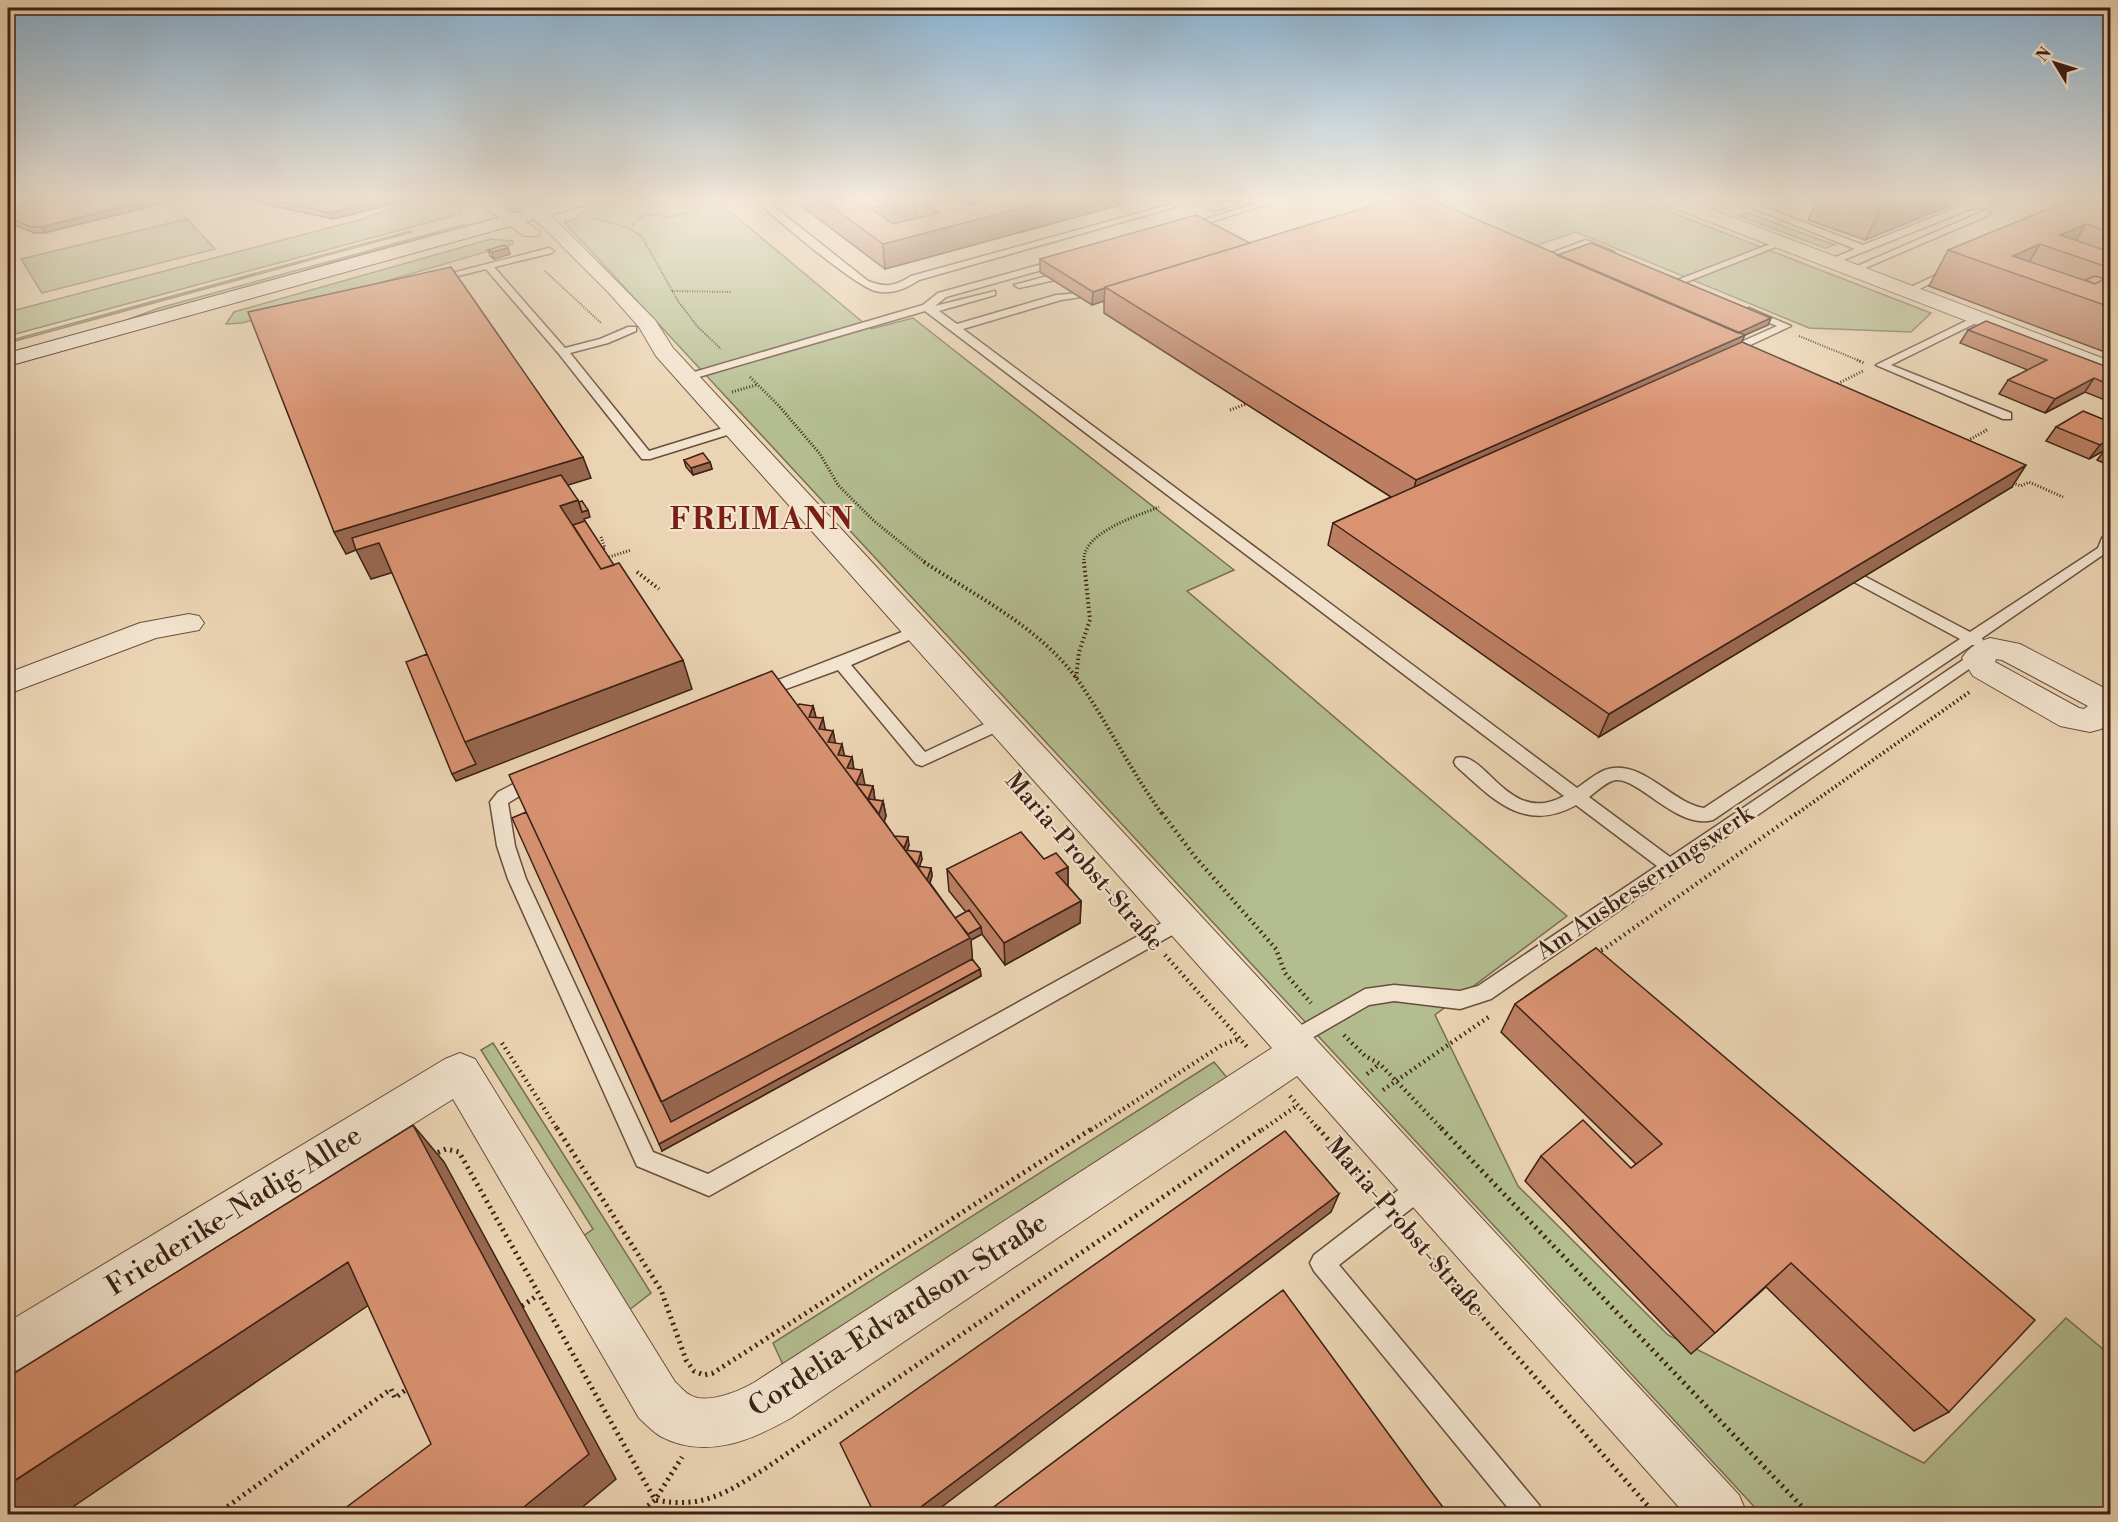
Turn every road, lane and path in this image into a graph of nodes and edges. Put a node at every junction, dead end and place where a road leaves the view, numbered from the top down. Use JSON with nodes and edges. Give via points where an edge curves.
{"nodes":[{"id":1,"x":293,"y":270,"type":"edge"},
{"id":2,"x":313,"y":270,"type":"edge"},
{"id":3,"x":471,"y":270,"type":"edge"},
{"id":4,"x":492,"y":270,"type":"edge"},
{"id":5,"x":549,"y":270,"type":"edge"},
{"id":6,"x":594,"y":270,"type":"edge"},
{"id":7,"x":660,"y":270,"type":"edge"},
{"id":8,"x":848,"y":270,"type":"edge"},
{"id":9,"x":946,"y":270,"type":"edge"},
{"id":10,"x":1031,"y":270,"type":"edge"},
{"id":11,"x":1704,"y":270,"type":"edge"},
{"id":12,"x":1853,"y":270,"type":"edge"},
{"id":13,"x":1955,"y":270,"type":"edge"},
{"id":14,"x":1051,"y":278,"type":"edge"},
{"id":15,"x":422,"y":282,"type":"edge"},
{"id":16,"x":1690,"y":286,"type":"edge"},
{"id":17,"x":672,"y":291,"type":"junction"},
{"id":18,"x":1907,"y":291,"type":"junction"},
{"id":19,"x":731,"y":292,"type":"dead end"},
{"id":20,"x":1077,"y":295,"type":"edge"},
{"id":21,"x":604,"y":305,"type":"dead end"},
{"id":22,"x":1744,"y":308,"type":"edge"},
{"id":23,"x":930,"y":309,"type":"junction"},
{"id":24,"x":1978,"y":318,"type":"junction"},
{"id":25,"x":955,"y":328,"type":"junction"},
{"id":26,"x":1782,"y":328,"type":"junction"},
{"id":27,"x":624,"y":332,"type":"junction"},
{"id":28,"x":8,"y":347,"type":"edge"},
{"id":29,"x":563,"y":352,"type":"junction"},
{"id":30,"x":1726,"y":352,"type":"edge"},
{"id":31,"x":8,"y":360,"type":"edge"},
{"id":32,"x":676,"y":364,"type":"junction"},
{"id":33,"x":736,"y":364,"type":"junction"},
{"id":34,"x":1878,"y":366,"type":"junction"},
{"id":35,"x":2110,"y":369,"type":"edge"},
{"id":36,"x":1834,"y":385,"type":"edge"},
{"id":37,"x":1246,"y":404,"type":"edge"},
{"id":38,"x":1230,"y":410,"type":"dead end"},
{"id":39,"x":2007,"y":416,"type":"joint"},
{"id":40,"x":736,"y":428,"type":"junction"},
{"id":41,"x":1962,"y":444,"type":"edge"},
{"id":42,"x":2010,"y":482,"type":"edge"},
{"id":43,"x":2063,"y":497,"type":"dead end"},
{"id":44,"x":1180,"y":498,"type":"junction"},
{"id":45,"x":601,"y":537,"type":"dead end"},
{"id":46,"x":2110,"y":539,"type":"edge"},
{"id":47,"x":631,"y":550,"type":"dead end"},
{"id":48,"x":597,"y":552,"type":"edge"},
{"id":49,"x":603,"y":560,"type":"edge"},
{"id":50,"x":637,"y":572,"type":"dead end"},
{"id":51,"x":1859,"y":579,"type":"edge"},
{"id":52,"x":659,"y":590,"type":"dead end"},
{"id":53,"x":189,"y":623,"type":"dead end"},
{"id":54,"x":920,"y":630,"type":"junction"},
{"id":55,"x":1983,"y":655,"type":"junction"},
{"id":56,"x":841,"y":663,"type":"junction"},
{"id":57,"x":1076,"y":678,"type":"junction"},
{"id":58,"x":8,"y":684,"type":"edge"},
{"id":59,"x":740,"y":701,"type":"edge"},
{"id":60,"x":2103,"y":710,"type":"edge"},
{"id":61,"x":1003,"y":722,"type":"junction"},
{"id":62,"x":1462,"y":762,"type":"dead end"},
{"id":63,"x":550,"y":773,"type":"edge"},
{"id":64,"x":1576,"y":795,"type":"junction"},
{"id":65,"x":1669,"y":866,"type":"junction"},
{"id":66,"x":1104,"y":885,"type":"dead end"},
{"id":67,"x":1183,"y":920,"type":"junction"},
{"id":68,"x":1150,"y":938,"type":"junction"},
{"id":69,"x":1587,"y":955,"type":"edge"},
{"id":70,"x":1494,"y":1014,"type":"dead end"},
{"id":71,"x":1240,"y":1039,"type":"junction"},
{"id":72,"x":502,"y":1043,"type":"dead end"},
{"id":73,"x":1297,"y":1046,"type":"junction"},
{"id":74,"x":460,"y":1072,"type":"joint"},
{"id":75,"x":1396,"y":1081,"type":"junction"},
{"id":76,"x":1355,"y":1110,"type":"junction"},
{"id":77,"x":1423,"y":1186,"type":"junction"},
{"id":78,"x":1389,"y":1210,"type":"junction"},
{"id":79,"x":538,"y":1295,"type":"dead end"},
{"id":80,"x":522,"y":1306,"type":"dead end"},
{"id":81,"x":8,"y":1350,"type":"edge"},
{"id":82,"x":414,"y":1384,"type":"edge"},
{"id":83,"x":703,"y":1424,"type":"junction"},
{"id":84,"x":217,"y":1515,"type":"edge"},
{"id":85,"x":638,"y":1515,"type":"edge"},
{"id":86,"x":1530,"y":1515,"type":"edge"},
{"id":87,"x":1655,"y":1515,"type":"edge"},
{"id":88,"x":1720,"y":1515,"type":"edge"},
{"id":89,"x":1809,"y":1515,"type":"edge"}],
"edges":[{"from":1,"to":28,"type":"street"},
{"from":2,"to":31,"type":"street"},
{"from":3,"to":15,"type":"lane"},
{"from":4,"to":29,"type":"lane"},
{"from":5,"to":27,"type":"path","via":[[555,282]]},
{"from":6,"to":32,"type":"street","name":"Maria-Probst-Straße","via":[[648,324]]},
{"from":7,"to":17,"type":"path"},
{"from":8,"to":9,"type":"lane","via":[[864,283],[884,291]]},
{"from":10,"to":23,"type":"lane","via":[[942,295]]},
{"from":11,"to":16,"type":"lane","via":[[1673,281]]},
{"from":12,"to":18,"type":"street"},
{"from":13,"to":18,"type":"lane"},
{"from":14,"to":23,"type":"lane"},
{"from":17,"to":19,"type":"path"},
{"from":17,"to":33,"type":"path","via":[[697,326]]},
{"from":18,"to":24,"type":"street"},
{"from":20,"to":25,"type":"lane"},
{"from":21,"to":27,"type":"street","name":"Maria-Probst-Straße"},
{"from":22,"to":26,"type":"lane","via":[[1786,326]]},
{"from":23,"to":25,"type":"lane"},
{"from":23,"to":33,"type":"lane"},
{"from":24,"to":34,"type":"lane"},
{"from":24,"to":35,"type":"street"},
{"from":25,"to":44,"type":"lane"},
{"from":26,"to":30,"type":"lane"},
{"from":26,"to":34,"type":"path"},
{"from":27,"to":29,"type":"lane"},
{"from":27,"to":32,"type":"street","name":"Maria-Probst-Straße"},
{"from":29,"to":40,"type":"lane","via":[[646,456]]},
{"from":32,"to":33,"type":"lane"},
{"from":32,"to":40,"type":"street","name":"Maria-Probst-Straße"},
{"from":33,"to":57,"type":"path","via":[[779,406],[820,454],[838,484],[874,521],[922,561],[1034,634]]},
{"from":34,"to":36,"type":"path"},
{"from":34,"to":39,"type":"lane"},
{"from":37,"to":38,"type":"path"},
{"from":39,"to":41,"type":"path"},
{"from":40,"to":54,"type":"street","name":"Maria-Probst-Straße"},
{"from":42,"to":43,"type":"path","via":[[2021,486],[2029,482]]},
{"from":44,"to":57,"type":"path","via":[[1111,527],[1087,546],[1083,557],[1089,620],[1078,652]]},
{"from":44,"to":64,"type":"lane"},
{"from":45,"to":48,"type":"path","via":[[605,548]]},
{"from":46,"to":55,"type":"lane","via":[[2104,550]]},
{"from":47,"to":49,"type":"path"},
{"from":50,"to":52,"type":"path"},
{"from":51,"to":55,"type":"lane"},
{"from":53,"to":58,"type":"street","via":[[150,630]]},
{"from":54,"to":56,"type":"lane"},
{"from":54,"to":61,"type":"street","name":"Maria-Probst-Straße"},
{"from":55,"to":60,"type":"street","via":[[2009,651]]},
{"from":55,"to":64,"type":"lane","via":[[1707,815],[1681,810],[1629,774],[1619,772]]},
{"from":55,"to":65,"type":"lane","name":"Am Ausbesserungswerk"},
{"from":55,"to":69,"type":"path","via":[[1604,949]]},
{"from":56,"to":59,"type":"lane"},
{"from":56,"to":61,"type":"lane","via":[[922,760]]},
{"from":57,"to":73,"type":"path","via":[[1156,805],[1196,858],[1276,949],[1285,973]]},
{"from":61,"to":67,"type":"street","name":"Maria-Probst-Straße"},
{"from":62,"to":64,"type":"lane","via":[[1515,804],[1538,812],[1555,808]]},
{"from":63,"to":68,"type":"lane","via":[[527,782],[498,802],[517,879],[645,1159],[709,1185]]},
{"from":64,"to":65,"type":"lane"},
{"from":65,"to":73,"type":"lane","name":"Am Ausbesserungswerk","via":[[1484,993],[1460,1000],[1394,993],[1365,997]]},
{"from":66,"to":68,"type":"path","name":"Maria-Probst-Straße"},
{"from":67,"to":68,"type":"lane"},
{"from":67,"to":73,"type":"street","name":"Maria-Probst-Straße"},
{"from":68,"to":71,"type":"path","name":"Maria-Probst-Straße"},
{"from":70,"to":75,"type":"path"},
{"from":71,"to":72,"type":"path","via":[[1222,1045],[704,1376],[693,1371],[686,1360],[661,1290]]},
{"from":71,"to":73,"type":"path","name":"Maria-Probst-Straße"},
{"from":73,"to":75,"type":"path"},
{"from":73,"to":76,"type":"street","name":"Maria-Probst-Straße"},
{"from":73,"to":78,"type":"path","name":"Maria-Probst-Straße"},
{"from":73,"to":83,"type":"street","name":"Cordelia-Edvardson-Straße","via":[[773,1400],[742,1417]]},
{"from":74,"to":81,"type":"street","name":"Friederike-Nadig-Allee"},
{"from":74,"to":83,"type":"street","name":"Cordelia-Edvardson-Straße","via":[[657,1400],[678,1418]]},
{"from":75,"to":76,"type":"path"},
{"from":75,"to":89,"type":"path"},
{"from":76,"to":77,"type":"street","name":"Maria-Probst-Straße"},
{"from":77,"to":78,"type":"lane"},
{"from":77,"to":88,"type":"street","name":"Maria-Probst-Straße"},
{"from":78,"to":86,"type":"lane","via":[[1322,1263]]},
{"from":78,"to":87,"type":"path","name":"Maria-Probst-Straße"},
{"from":79,"to":80,"type":"path"},
{"from":82,"to":84,"type":"path","via":[[395,1398],[391,1389]]},
{"from":83,"to":85,"type":"path","via":[[655,1500]]}]}
